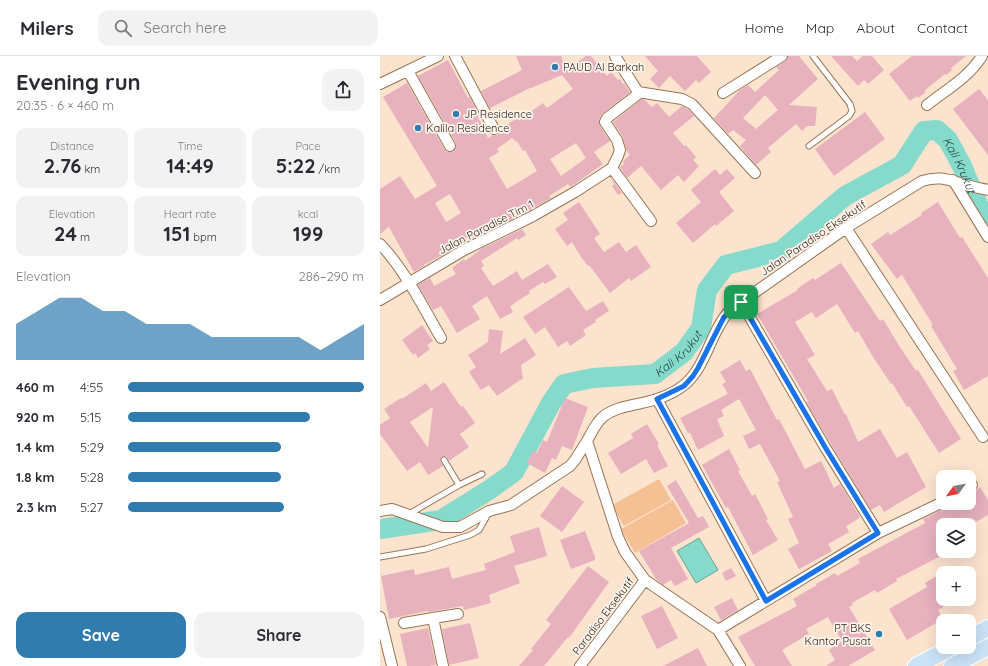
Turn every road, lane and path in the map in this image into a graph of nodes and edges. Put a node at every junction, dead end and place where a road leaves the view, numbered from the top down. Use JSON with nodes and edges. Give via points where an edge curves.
{"nodes":[{"id":1,"x":438,"y":56,"type":"edge"},
{"id":2,"x":455,"y":56,"type":"edge"},
{"id":3,"x":615,"y":56,"type":"edge"},
{"id":4,"x":782,"y":56,"type":"edge"},
{"id":5,"x":813,"y":56,"type":"edge"},
{"id":6,"x":982,"y":56,"type":"edge"},
{"id":7,"x":408,"y":71,"type":"junction"},
{"id":8,"x":380,"y":84,"type":"edge"},
{"id":9,"x":638,"y":92,"type":"junction"},
{"id":10,"x":722,"y":93,"type":"dead end"},
{"id":11,"x":927,"y":105,"type":"dead end"},
{"id":12,"x":494,"y":129,"type":"dead end"},
{"id":13,"x":450,"y":146,"type":"dead end"},
{"id":14,"x":809,"y":146,"type":"dead end"},
{"id":15,"x":612,"y":168,"type":"junction"},
{"id":16,"x":755,"y":173,"type":"dead end"},
{"id":17,"x":953,"y":180,"type":"junction"},
{"id":18,"x":988,"y":190,"type":"edge"},
{"id":19,"x":651,"y":221,"type":"dead end"},
{"id":20,"x":846,"y":228,"type":"junction"},
{"id":21,"x":988,"y":237,"type":"edge"},
{"id":22,"x":380,"y":244,"type":"edge"},
{"id":23,"x":408,"y":282,"type":"junction"},
{"id":24,"x":380,"y":300,"type":"edge"},
{"id":25,"x":741,"y":302,"type":"junction"},
{"id":26,"x":441,"y":338,"type":"dead end"},
{"id":27,"x":657,"y":399,"type":"junction"},
{"id":28,"x":984,"y":437,"type":"dead end"},
{"id":29,"x":587,"y":441,"type":"junction"},
{"id":30,"x":444,"y":460,"type":"dead end"},
{"id":31,"x":482,"y":474,"type":"dead end"},
{"id":32,"x":459,"y":485,"type":"junction"},
{"id":33,"x":936,"y":505,"type":"edge"},
{"id":34,"x":380,"y":510,"type":"edge"},
{"id":35,"x":489,"y":511,"type":"junction"},
{"id":36,"x":412,"y":516,"type":"junction"},
{"id":37,"x":878,"y":533,"type":"junction"},
{"id":38,"x":380,"y":557,"type":"edge"},
{"id":39,"x":645,"y":580,"type":"junction"},
{"id":40,"x":766,"y":601,"type":"junction"},
{"id":41,"x":458,"y":614,"type":"dead end"},
{"id":42,"x":380,"y":617,"type":"edge"},
{"id":43,"x":433,"y":618,"type":"junction"},
{"id":44,"x":404,"y":623,"type":"dead end"},
{"id":45,"x":988,"y":628,"type":"edge"},
{"id":46,"x":718,"y":630,"type":"junction"},
{"id":47,"x":976,"y":634,"type":"edge"},
{"id":48,"x":988,"y":647,"type":"edge"},
{"id":49,"x":939,"y":654,"type":"edge"},
{"id":50,"x":392,"y":666,"type":"edge"},
{"id":51,"x":443,"y":666,"type":"edge"},
{"id":52,"x":580,"y":666,"type":"edge"},
{"id":53,"x":740,"y":666,"type":"edge"},
{"id":54,"x":916,"y":666,"type":"edge"},
{"id":55,"x":952,"y":666,"type":"edge"}],
"edges":[{"from":1,"to":7,"type":"street"},
{"from":2,"to":12,"type":"street"},
{"from":3,"to":9,"type":"street"},
{"from":4,"to":10,"type":"street"},
{"from":5,"to":14,"type":"lane","via":[[850,104],[852,111]]},
{"from":6,"to":11,"type":"street","via":[[975,67]]},
{"from":7,"to":8,"type":"street"},
{"from":7,"to":13,"type":"street"},
{"from":9,"to":15,"type":"street","via":[[605,122],[617,140],[620,150]]},
{"from":9,"to":16,"type":"street","via":[[682,99],[692,104]]},
{"from":15,"to":19,"type":"street"},
{"from":15,"to":23,"type":"street","name":"Jalan Paradise Tim 1","via":[[526,220],[464,250]]},
{"from":17,"to":18,"type":"street","name":"Jalan Paradiso Eksekutif"},
{"from":17,"to":20,"type":"street","name":"Jalan Paradiso Eksekutif","via":[[933,177],[922,181]]},
{"from":17,"to":21,"type":"street"},
{"from":20,"to":25,"type":"street","name":"Jalan Paradiso Eksekutif"},
{"from":20,"to":28,"type":"street"},
{"from":22,"to":23,"type":"street"},
{"from":23,"to":24,"type":"street","name":"Jalan Paradise Tim 1"},
{"from":23,"to":26,"type":"street"},
{"from":25,"to":27,"type":"street","name":"Jalan Paradiso Eksekutif","via":[[724,317],[693,376],[684,386]]},
{"from":25,"to":37,"type":"street"},
{"from":27,"to":29,"type":"street","name":"Jalan Paradiso Eksekutif","via":[[624,407],[604,416]]},
{"from":27,"to":40,"type":"street"},
{"from":29,"to":35,"type":"street","name":"Jalan Paradiso Eksekutif","via":[[570,466],[511,505]]},
{"from":29,"to":39,"type":"street","via":[[618,537],[625,552]]},
{"from":30,"to":32,"type":"lane"},
{"from":31,"to":32,"type":"lane"},
{"from":32,"to":36,"type":"lane"},
{"from":33,"to":37,"type":"street"},
{"from":34,"to":36,"type":"street","name":"Jalan Paradiso Eksekutif","via":[[392,509]]},
{"from":35,"to":36,"type":"street","name":"Jalan Paradiso Eksekutif","via":[[460,528],[443,527]]},
{"from":35,"to":38,"type":"lane","via":[[479,530],[470,535],[426,549]]},
{"from":37,"to":40,"type":"street"},
{"from":39,"to":46,"type":"street"},
{"from":39,"to":52,"type":"street","name":"Paradiso Eksekutif"},
{"from":40,"to":46,"type":"street"},
{"from":41,"to":43,"type":"street"},
{"from":42,"to":50,"type":"street"},
{"from":43,"to":44,"type":"street"},
{"from":43,"to":51,"type":"street"},
{"from":45,"to":47,"type":"main road"},
{"from":46,"to":53,"type":"street"},
{"from":48,"to":55,"type":"main road"},
{"from":49,"to":54,"type":"main road"}]}
